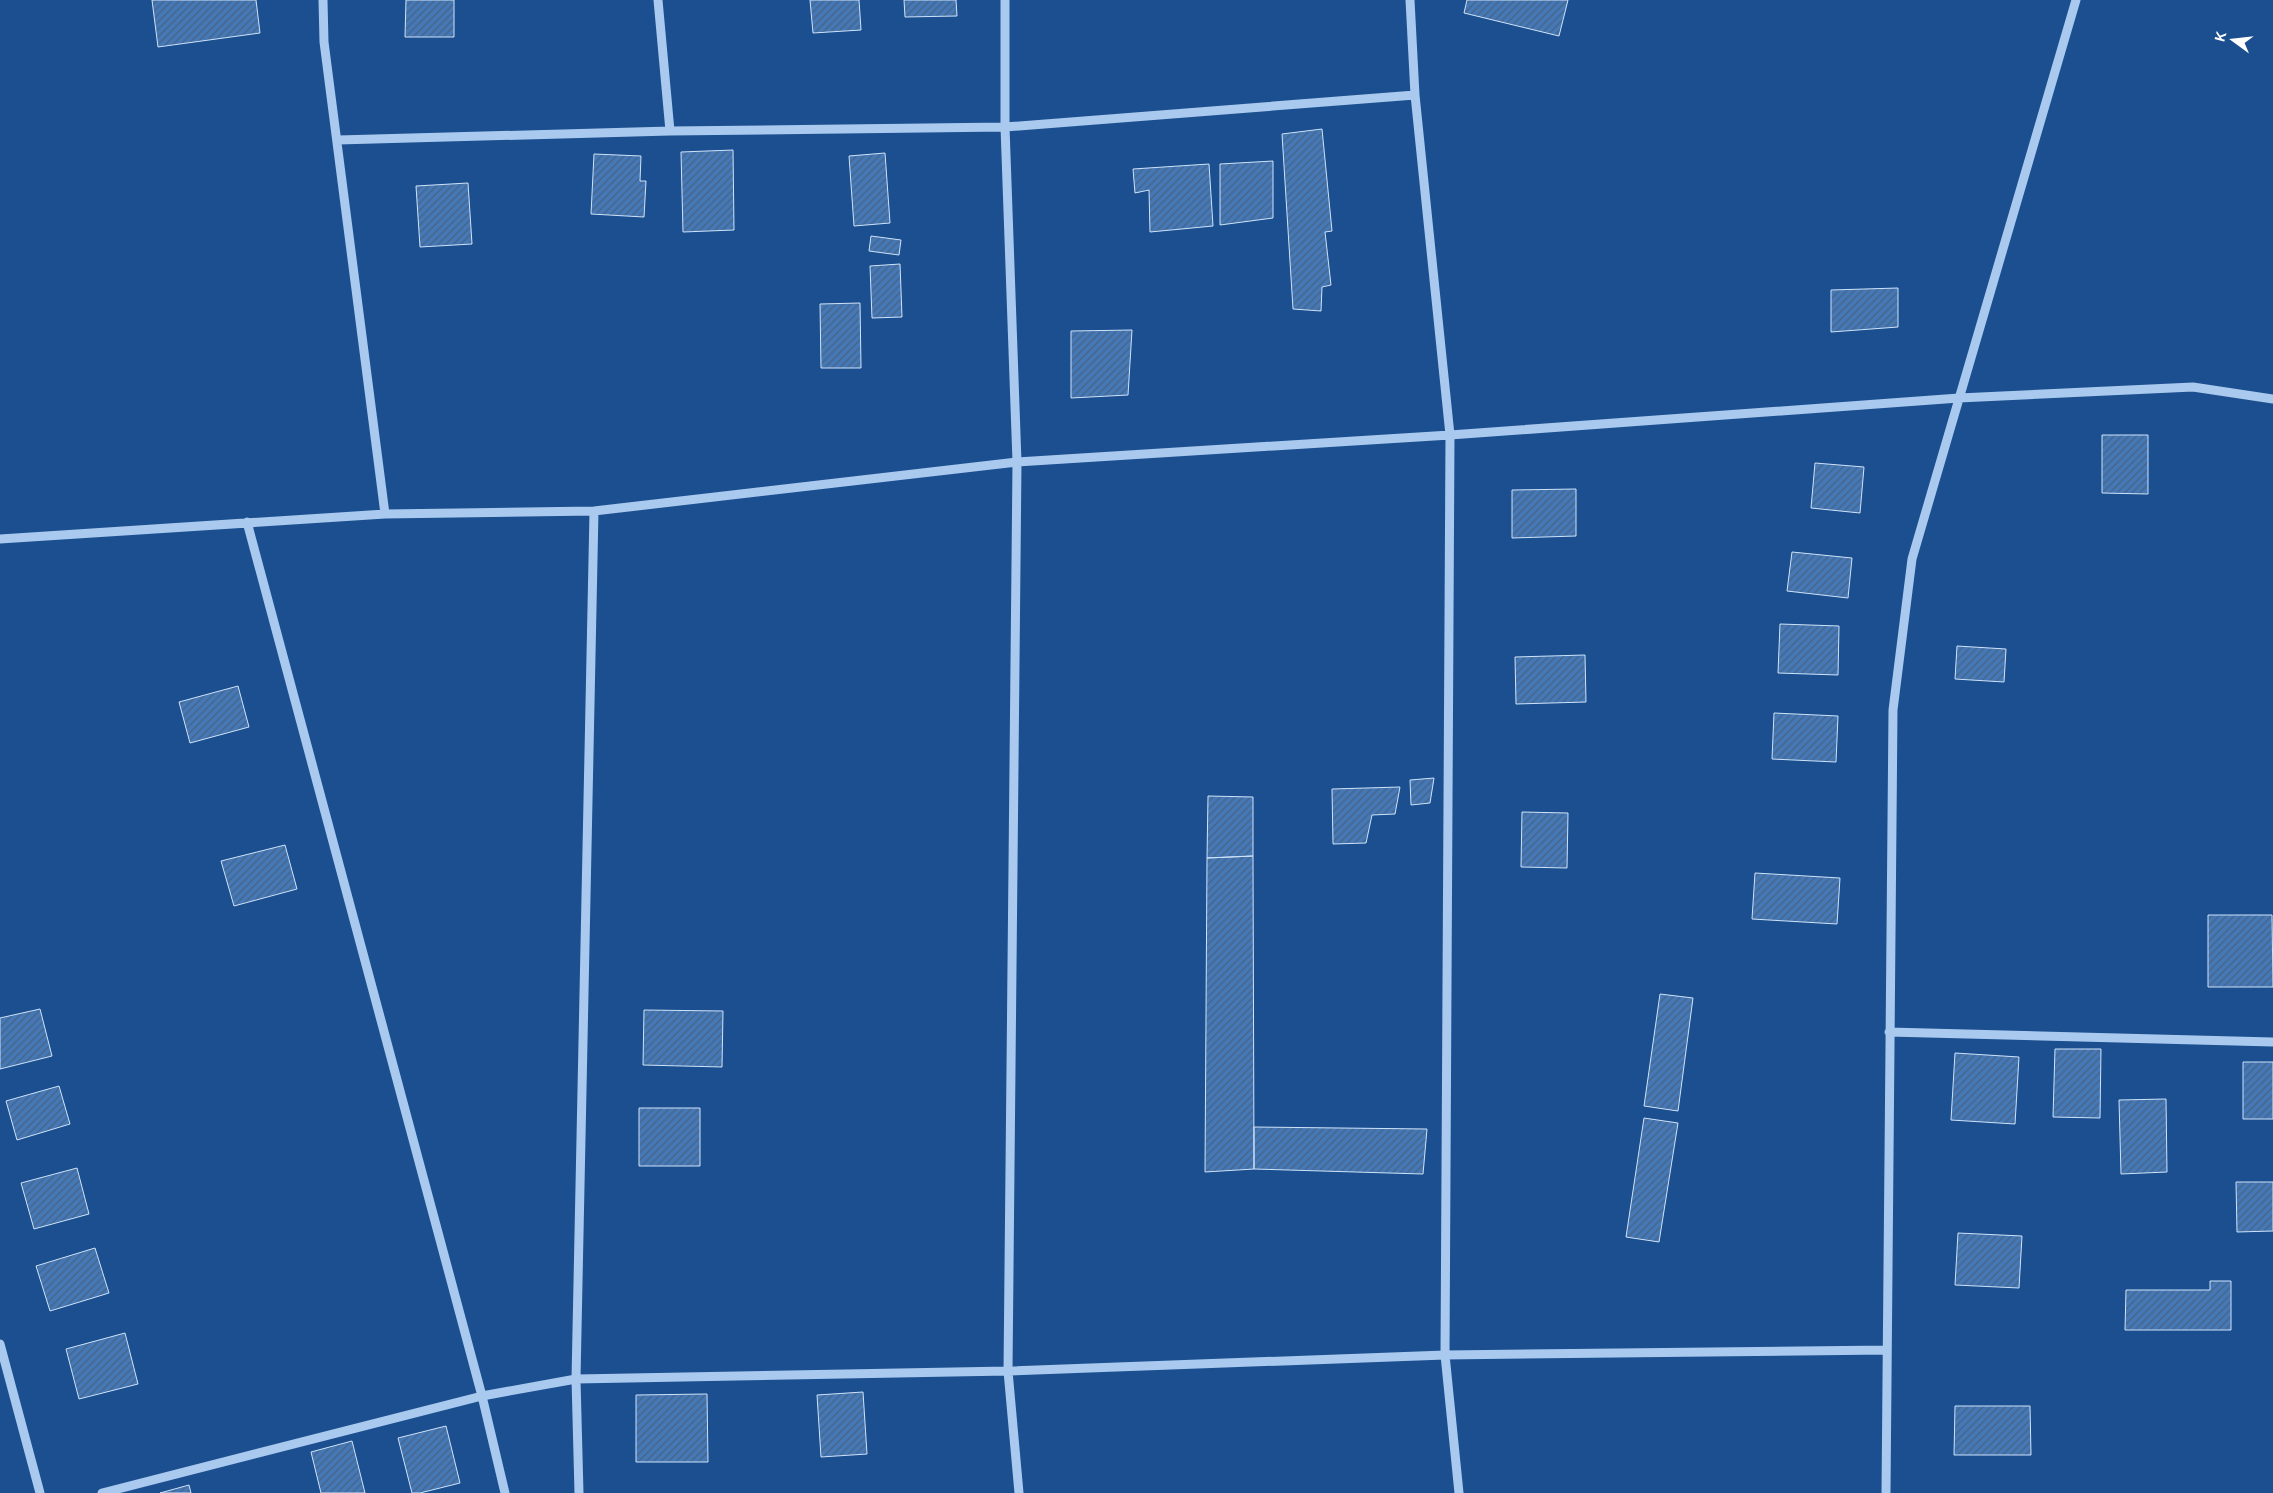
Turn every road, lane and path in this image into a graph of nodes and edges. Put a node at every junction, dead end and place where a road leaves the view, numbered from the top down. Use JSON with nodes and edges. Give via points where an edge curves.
{"nodes":[{"id":1,"x":323,"y":0,"type":"edge"},
{"id":2,"x":658,"y":0,"type":"edge"},
{"id":3,"x":1005,"y":0,"type":"edge"},
{"id":4,"x":1410,"y":0,"type":"edge"},
{"id":5,"x":2076,"y":0,"type":"edge"},
{"id":6,"x":1415,"y":96,"type":"junction"},
{"id":7,"x":1005,"y":127,"type":"junction"},
{"id":8,"x":670,"y":131,"type":"junction"},
{"id":9,"x":338,"y":140,"type":"junction"},
{"id":10,"x":1959,"y":398,"type":"junction"},
{"id":11,"x":2273,"y":399,"type":"edge"},
{"id":12,"x":1450,"y":435,"type":"junction"},
{"id":13,"x":1017,"y":462,"type":"junction"},
{"id":14,"x":594,"y":511,"type":"junction"},
{"id":15,"x":385,"y":514,"type":"junction"},
{"id":16,"x":247,"y":522,"type":"junction"},
{"id":17,"x":0,"y":539,"type":"edge"},
{"id":18,"x":1890,"y":1032,"type":"junction"},
{"id":19,"x":2273,"y":1042,"type":"edge"},
{"id":20,"x":0,"y":1344,"type":"edge"},
{"id":21,"x":1887,"y":1350,"type":"junction"},
{"id":22,"x":1445,"y":1355,"type":"junction"},
{"id":23,"x":1008,"y":1371,"type":"junction"},
{"id":24,"x":576,"y":1379,"type":"junction"},
{"id":25,"x":482,"y":1396,"type":"junction"},
{"id":26,"x":40,"y":1493,"type":"edge"},
{"id":27,"x":102,"y":1493,"type":"edge"},
{"id":28,"x":505,"y":1493,"type":"edge"},
{"id":29,"x":579,"y":1493,"type":"edge"},
{"id":30,"x":1019,"y":1493,"type":"edge"},
{"id":31,"x":1458,"y":1493,"type":"edge"},
{"id":32,"x":1886,"y":1493,"type":"edge"}],
"edges":[{"from":1,"to":9,"type":"street","via":[[324,42]]},
{"from":2,"to":8,"type":"street"},
{"from":3,"to":7,"type":"street"},
{"from":4,"to":6,"type":"street"},
{"from":5,"to":10,"type":"street"},
{"from":6,"to":7,"type":"street"},
{"from":6,"to":12,"type":"street"},
{"from":7,"to":8,"type":"street"},
{"from":7,"to":13,"type":"street"},
{"from":8,"to":9,"type":"street"},
{"from":9,"to":15,"type":"street"},
{"from":10,"to":11,"type":"street","via":[[2193,387]]},
{"from":10,"to":12,"type":"street"},
{"from":10,"to":18,"type":"street","via":[[1912,559],[1894,710]]},
{"from":12,"to":13,"type":"street"},
{"from":12,"to":22,"type":"street"},
{"from":13,"to":14,"type":"street"},
{"from":13,"to":23,"type":"street"},
{"from":14,"to":15,"type":"street"},
{"from":14,"to":24,"type":"street"},
{"from":15,"to":16,"type":"street"},
{"from":16,"to":17,"type":"street"},
{"from":16,"to":25,"type":"street"},
{"from":18,"to":19,"type":"street"},
{"from":18,"to":21,"type":"street"},
{"from":20,"to":26,"type":"street"},
{"from":21,"to":22,"type":"street"},
{"from":21,"to":32,"type":"street"},
{"from":22,"to":23,"type":"street"},
{"from":22,"to":31,"type":"street"},
{"from":23,"to":24,"type":"street"},
{"from":23,"to":30,"type":"street"},
{"from":24,"to":25,"type":"street"},
{"from":24,"to":29,"type":"street"},
{"from":25,"to":27,"type":"street"},
{"from":25,"to":28,"type":"street"}]}
